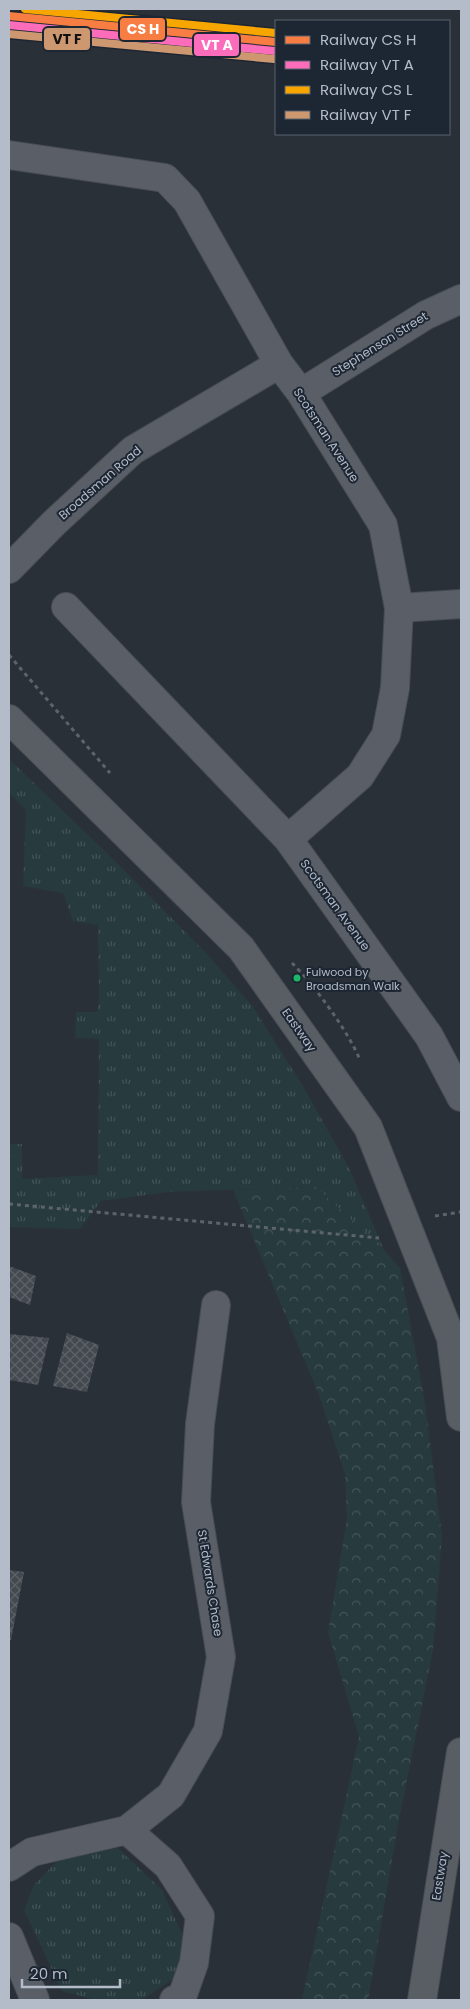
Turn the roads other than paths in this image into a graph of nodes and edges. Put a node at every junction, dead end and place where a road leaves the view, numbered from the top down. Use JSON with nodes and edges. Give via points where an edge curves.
{"nodes":[{"id":1,"x":9,"y":155,"type":"edge"},
{"id":2,"x":461,"y":299,"type":"edge"},
{"id":3,"x":279,"y":364,"type":"junction"},
{"id":4,"x":301,"y":394,"type":"junction"},
{"id":5,"x":9,"y":569,"type":"edge"},
{"id":6,"x":461,"y":604,"type":"edge"},
{"id":7,"x":66,"y":607,"type":"dead end"},
{"id":8,"x":399,"y":608,"type":"junction"},
{"id":9,"x":9,"y":719,"type":"edge"},
{"id":10,"x":288,"y":839,"type":"junction"},
{"id":11,"x":458,"y":1083,"type":"edge"},
{"id":12,"x":216,"y":1305,"type":"dead end"},
{"id":13,"x":461,"y":1418,"type":"edge"},
{"id":14,"x":461,"y":1752,"type":"edge"},
{"id":15,"x":127,"y":1830,"type":"junction"},
{"id":16,"x":9,"y":1867,"type":"edge"},
{"id":17,"x":9,"y":1937,"type":"edge"},
{"id":18,"x":35,"y":2000,"type":"edge"},
{"id":19,"x":174,"y":2000,"type":"edge"},
{"id":20,"x":422,"y":2000,"type":"edge"}],
"edges":[{"from":1,"to":3,"type":"street","name":"Scotsman Avenue","via":[[165,178],[187,201]]},
{"from":2,"to":4,"type":"street","name":"Stephenson Street","via":[[426,315]]},
{"from":3,"to":4,"type":"street","name":"Scotsman Avenue"},
{"from":3,"to":5,"type":"street","name":"Broadsman Road","via":[[133,450]]},
{"from":4,"to":8,"type":"street","name":"Scotsman Avenue","via":[[383,525]]},
{"from":6,"to":8,"type":"street"},
{"from":7,"to":10,"type":"street","name":"Scotsman Avenue"},
{"from":8,"to":10,"type":"street","name":"Scotsman Avenue","via":[[395,688],[386,735],[360,776]]},
{"from":9,"to":13,"type":"main road","name":"Eastway","via":[[241,948],[368,1127],[451,1338]]},
{"from":10,"to":11,"type":"street","name":"Scotsman Avenue","via":[[429,1036]]},
{"from":12,"to":15,"type":"street","name":"St Edwards Chase","via":[[200,1424],[196,1502],[221,1657],[208,1731],[171,1795]]},
{"from":14,"to":20,"type":"main road","name":"Eastway"},
{"from":15,"to":16,"type":"street","name":"St Edwards Chase","via":[[32,1852]]},
{"from":15,"to":19,"type":"street","via":[[168,1866],[200,1916],[194,1963],[182,1997]]},
{"from":17,"to":18,"type":"street"}]}
